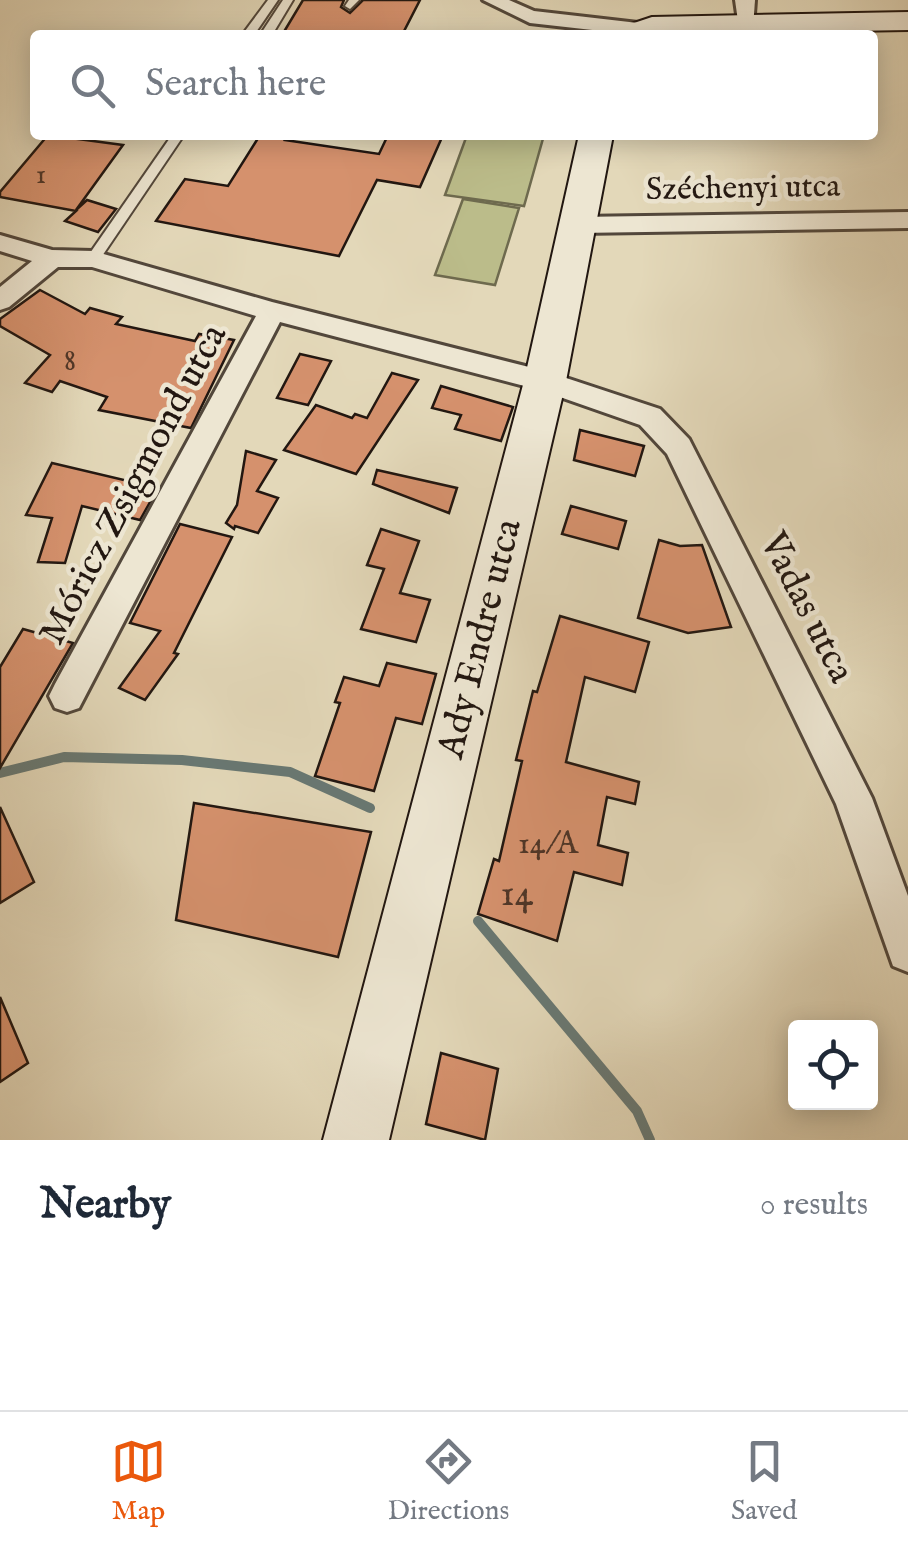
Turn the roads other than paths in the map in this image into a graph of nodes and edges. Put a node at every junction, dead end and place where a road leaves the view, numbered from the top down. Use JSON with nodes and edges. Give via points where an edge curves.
{"nodes":[{"id":1,"x":273,"y":0,"type":"edge"},
{"id":2,"x":288,"y":0,"type":"edge"},
{"id":3,"x":494,"y":0,"type":"edge"},
{"id":4,"x":746,"y":12,"type":"edge"},
{"id":5,"x":908,"y":22,"type":"edge"},
{"id":6,"x":693,"y":24,"type":"junction"},
{"id":7,"x":789,"y":24,"type":"junction"},
{"id":8,"x":252,"y":30,"type":"edge"},
{"id":9,"x":269,"y":30,"type":"edge"},
{"id":10,"x":618,"y":30,"type":"edge"},
{"id":11,"x":647,"y":30,"type":"edge"},
{"id":12,"x":694,"y":30,"type":"edge"},
{"id":13,"x":791,"y":30,"type":"edge"},
{"id":14,"x":175,"y":140,"type":"edge"},
{"id":15,"x":595,"y":140,"type":"edge"},
{"id":16,"x":908,"y":220,"type":"edge"},
{"id":17,"x":578,"y":225,"type":"junction"},
{"id":18,"x":0,"y":243,"type":"edge"},
{"id":19,"x":52,"y":258,"type":"junction"},
{"id":20,"x":93,"y":259,"type":"junction"},
{"id":21,"x":0,"y":300,"type":"edge"},
{"id":22,"x":272,"y":312,"type":"junction"},
{"id":23,"x":545,"y":381,"type":"junction"},
{"id":24,"x":67,"y":696,"type":"dead end"},
{"id":25,"x":908,"y":951,"type":"edge"},
{"id":26,"x":356,"y":1140,"type":"edge"}],
"edges":[{"from":1,"to":8,"type":"lane"},
{"from":2,"to":9,"type":"lane"},
{"from":3,"to":10,"type":"street","via":[[530,17]]},
{"from":4,"to":6,"type":"main road"},
{"from":4,"to":7,"type":"main road"},
{"from":5,"to":7,"type":"main road"},
{"from":6,"to":11,"type":"main road"},
{"from":6,"to":12,"type":"lane"},
{"from":7,"to":13,"type":"lane"},
{"from":14,"to":20,"type":"lane"},
{"from":15,"to":17,"type":"main road","name":"Ady Endre utca"},
{"from":16,"to":17,"type":"street","name":"Széchenyi utca"},
{"from":17,"to":23,"type":"main road","name":"Ady Endre utca"},
{"from":18,"to":19,"type":"street","name":"Móricz Zsigmond utca"},
{"from":19,"to":20,"type":"street","name":"Móricz Zsigmond utca"},
{"from":19,"to":21,"type":"street"},
{"from":20,"to":22,"type":"street","name":"Móricz Zsigmond utca"},
{"from":22,"to":23,"type":"street","name":"Móricz Zsigmond utca"},
{"from":22,"to":24,"type":"street","name":"Móricz Zsigmond utca"},
{"from":23,"to":25,"type":"street","name":"Vadas utca","via":[[650,417],[678,447],[854,798]]},
{"from":23,"to":26,"type":"main road","name":"Ady Endre utca"}]}
